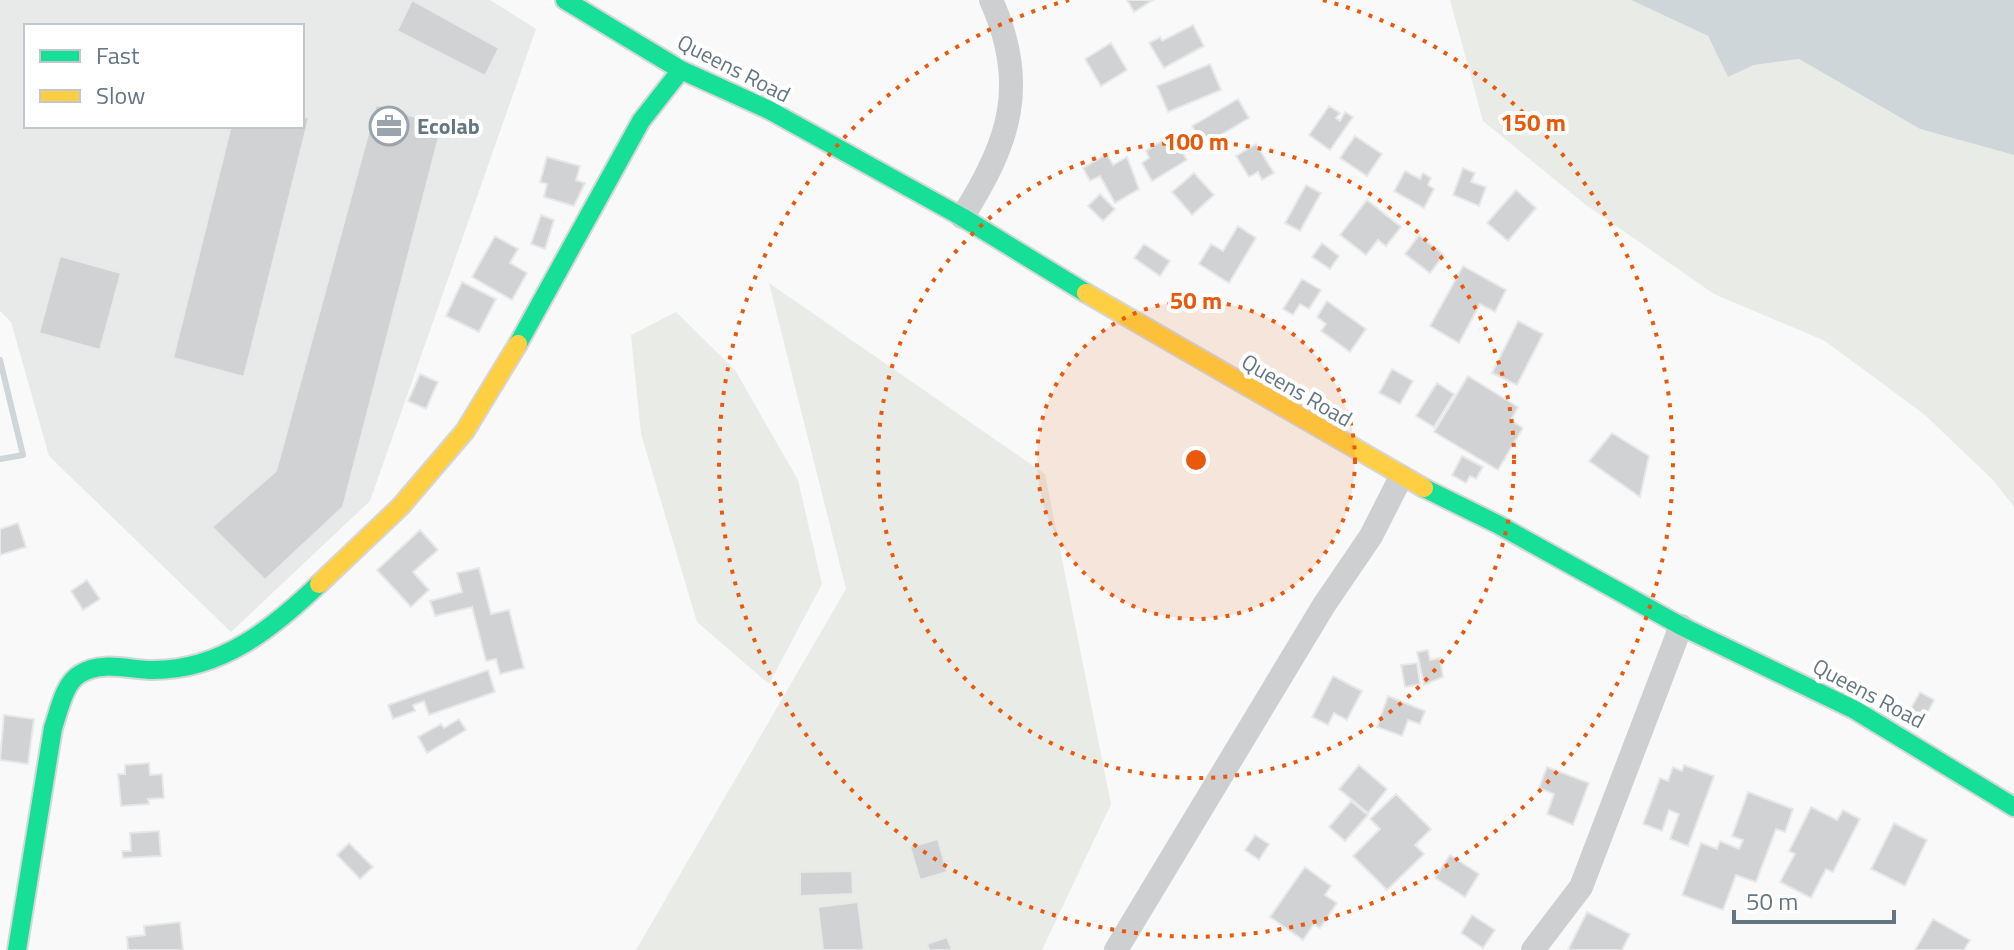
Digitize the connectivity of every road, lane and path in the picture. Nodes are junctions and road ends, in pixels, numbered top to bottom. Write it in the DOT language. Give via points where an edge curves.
graph roads {
  1 [pos="565,0"];
  2 [pos="991,0"];
  3 [pos="681,70"];
  4 [pos="962,217"];
  5 [pos="1401,477"];
  6 [pos="1681,626"];
  7 [pos="2014,807"];
  8 [pos="17,950"];
  9 [pos="1116,950"];
  10 [pos="1533,950"];
  1 -- 3 [label="main road, Queens Road"];
  2 -- 4 [label="street" via="1014,76 1011,106 989,176"];
  3 -- 4 [label="main road, Queens Road" via="769,110"];
  3 -- 8 [label="main road" via="641,121 547,296 465,431 401,506 276,625 238,649 156,670 106,666 79,674 65,693 53,728"];
  4 -- 5 [label="main road, Queens Road"];
  5 -- 6 [label="main road, Queens Road"];
  5 -- 9 [label="street" via="1371,536"];
  6 -- 7 [label="main road, Queens Road" via="1855,710"];
  6 -- 10 [label="street" via="1581,887"];
}
